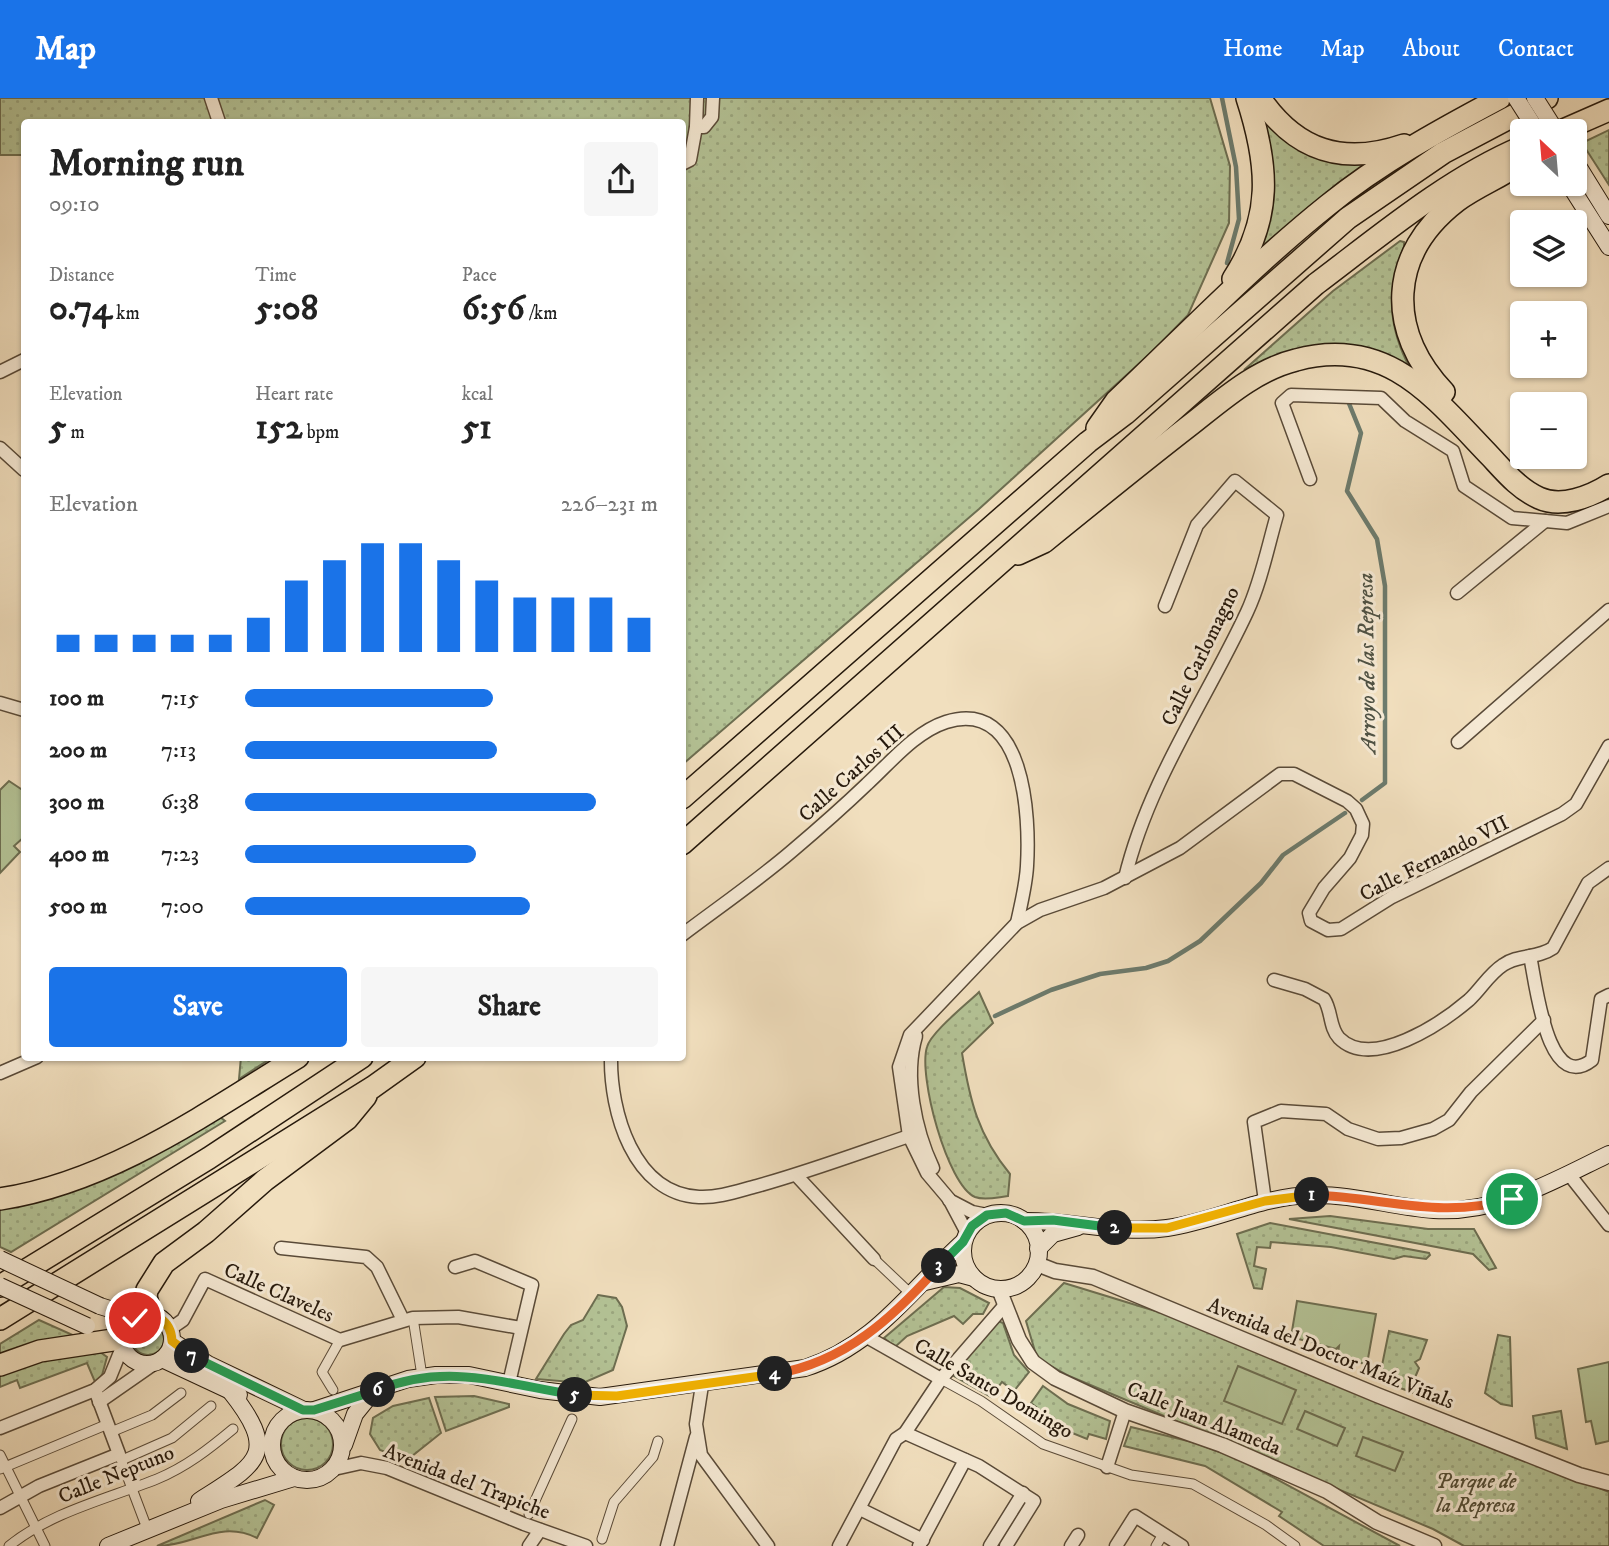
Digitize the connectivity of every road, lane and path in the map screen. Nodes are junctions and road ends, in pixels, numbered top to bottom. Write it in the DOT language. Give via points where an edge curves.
graph roads {
  1 [pos="211,98"];
  2 [pos="697,98"];
  3 [pos="713,98"];
  4 [pos="1247,98"];
  5 [pos="1260,98"];
  6 [pos="1500,98"];
  7 [pos="1516,98"];
  8 [pos="1535,98"];
  9 [pos="1546,98"];
  10 [pos="1609,110"];
  11 [pos="218,119"];
  12 [pos="1529,119"];
  13 [pos="1552,119"];
  14 [pos="1587,120"];
  15 [pos="696,127"];
  16 [pos="1429,136"];
  17 [pos="1510,154"];
  18 [pos="686,162"];
  19 [pos="1510,169"];
  20 [pos="1587,181"];
  21 [pos="1577,196"];
  22 [pos="1609,216"];
  23 [pos="1609,247"];
  24 [pos="1217,305"];
  25 [pos="21,361"];
  26 [pos="1,371"];
  27 [pos="21,372"];
  28 [pos="1088,442"];
  29 [pos="0,448"];
  30 [pos="21,467"];
  31 [pos="1609,470"];
  32 [pos="1310,479"];
  33 [pos="1609,485"];
  34 [pos="1609,506"];
  35 [pos="1545,521"];
  36 [pos="1010,557"];
  37 [pos="1458,593"];
  38 [pos="1165,606"];
  39 [pos="1609,610"];
  40 [pos="0,703"];
  41 [pos="21,709"];
  42 [pos="1458,742"];
  43 [pos="1609,746"];
  44 [pos="686,794"];
  45 [pos="686,840"];
  46 [pos="1609,868"];
  47 [pos="1125,878"];
  48 [pos="1017,923"];
  49 [pos="686,931"];
  50 [pos="1530,956"];
  51 [pos="1273,980"];
  52 [pos="1605,997"];
  53 [pos="1609,1018"];
  54 [pos="1544,1020"];
  55 [pos="28,1061"];
  56 [pos="291,1061"];
  57 [pos="356,1061"];
  58 [pos="409,1061"];
  59 [pos="611,1061"];
  60 [pos="0,1073"];
  61 [pos="905,1077"];
  62 [pos="373,1087"];
  63 [pos="914,1099"];
  64 [pos="909,1136"];
  65 [pos="925,1149"];
  66 [pos="1609,1154"];
  67 [pos="1568,1174"];
  68 [pos="796,1175"];
  69 [pos="938,1184"];
  70 [pos="0,1199"];
  71 [pos="949,1199"];
  72 [pos="1265,1201"];
  73 [pos="987,1215"];
  74 [pos="1024,1221"];
  75 [pos="1609,1225"];
  76 [pos="1080,1226"];
  77 [pos="965,1237"];
  78 [pos="281,1248"];
  79 [pos="1038,1256"];
  80 [pos="0,1259"];
  81 [pos="874,1259"];
  82 [pos="455,1267"];
  83 [pos="974,1278"];
  84 [pos="925,1282"];
  85 [pos="0,1286"];
  86 [pos="999,1289"];
  87 [pos="912,1295"];
  88 [pos="1006,1305"];
  89 [pos="143,1316"];
  90 [pos="0,1319"];
  91 [pos="408,1319"];
  92 [pos="521,1328"];
  93 [pos="171,1335"];
  94 [pos="867,1337"];
  95 [pos="340,1340"];
  96 [pos="118,1343"];
  97 [pos="158,1361"];
  98 [pos="0,1365"];
  99 [pos="422,1376"];
  100 [pos="942,1379"];
  101 [pos="509,1383"];
  102 [pos="702,1385"];
  103 [pos="333,1390"];
  104 [pos="230,1391"];
  105 [pos="372,1392"];
  106 [pos="181,1393"];
  107 [pos="97,1396"];
  108 [pos="211,1406"];
  109 [pos="309,1410"];
  110 [pos="1125,1410"];
  111 [pos="572,1419"];
  112 [pos="0,1428"];
  113 [pos="109,1428"];
  114 [pos="233,1429"];
  115 [pos="905,1433"];
  116 [pos="696,1437"];
  117 [pos="658,1441"];
  118 [pos="271,1443"];
  119 [pos="342,1449"];
  120 [pos="0,1455"];
  121 [pos="120,1457"];
  122 [pos="965,1460"];
  123 [pos="3,1467"];
  124 [pos="1107,1467"];
  125 [pos="334,1469"];
  126 [pos="294,1478"];
  127 [pos="1609,1483"];
  128 [pos="132,1488"];
  129 [pos="20,1495"];
  130 [pos="1028,1497"];
  131 [pos="221,1500"];
  132 [pos="0,1508"];
  133 [pos="860,1509"];
  134 [pos="530,1514"];
  135 [pos="167,1522"];
  136 [pos="36,1528"];
  137 [pos="540,1530"];
  138 [pos="148,1531"];
  139 [pos="1163,1534"];
  140 [pos="602,1539"];
  141 [pos="921,1543"];
  142 [pos="9,1546"];
  143 [pos="45,1546"];
  144 [pos="108,1546"];
  145 [pos="127,1546"];
  146 [pos="529,1546"];
  147 [pos="586,1546"];
  148 [pos="667,1546"];
  149 [pos="768,1546"];
  150 [pos="839,1546"];
  151 [pos="990,1546"];
  152 [pos="1006,1546"];
  153 [pos="1116,1546"];
  154 [pos="1156,1546"];
  155 [pos="1182,1546"];
  156 [pos="1295,1546"];
  157 [pos="1434,1546"];
  1 -- 11 [label="street"];
  2 -- 15 [label="street"];
  3 -- 15 [label="street" via="712,117 704,127"];
  4 -- 24 [label="highway" via="1264,157 1263,204 1249,253"];
  5 -- 16 [label="highway" via="1291,134 1338,155 1367,154"];
  6 -- 16 [label="highway"];
  7 -- 12 [label="main road, bridge"];
  8 -- 13 [label="main road, bridge"];
  9 -- 28 [label="highway" via="1443,153 1348,218"];
  10 -- 14 [label="highway"];
  15 -- 18 [label="street"];
  16 -- 24 [label="highway" via="1329,204"];
  17 -- 36 [label="highway" via="1420,207 1316,284"];
  19 -- 31 [label="highway" via="1458,201 1415,247 1402,293 1405,328 1426,372 1529,479 1553,488 1578,487"];
  20 -- 22 [label="main road"];
  21 -- 23 [label="main road"];
  24 -- 28 [label="highway" via="1116,401"];
  25 -- 26 [label="street"];
  26 -- 27 [label="street"];
  28 -- 44 [label="highway"];
  29 -- 30 [label="street"];
  32 -- 35 [label="street" via="1282,403 1291,395 1381,398 1405,421 1453,451 1464,486 1511,518"];
  33 -- 36 [label="highway" via="1584,498 1541,499 1517,485 1405,374 1361,356 1314,356 1276,367 1236,390 1044,542"];
  34 -- 35 [label="street" via="1567,523"];
  35 -- 37 [label="street"];
  36 -- 45 [label="highway"];
  38 -- 47 [label="street, Calle Carlomagno" via="1197,525 1235,481 1277,515 1249,609 1158,783 1134,841"];
  39 -- 42 [label="street"];
  40 -- 41 [label="street"];
  43 -- 47 [label="street, Calle Fernando VII" via="1576,804 1562,814 1392,897 1341,929 1319,926 1311,921 1310,913 1350,858 1363,824 1347,801 1294,774 1268,780 1180,848"];
  46 -- 50 [label="street" via="1588,883 1553,948"];
  47 -- 48 [label="street, Calle Fernando VII"];
  48 -- 49 [label="street, Calle Carlos III" via="1027,864 1027,816 1020,774 995,729 962,720 946,722 912,743 790,853"];
  48 -- 61 [label="street, Calle Fernando VII" via="910,1035 903,1048"];
  50 -- 51 [label="street" via="1500,966 1469,999 1420,1033 1372,1050 1357,1049 1336,1035 1327,1004 1318,995"];
  50 -- 54 [label="street"];
  52 -- 53 [label="street"];
  52 -- 54 [label="street" via="1592,1060 1584,1067 1569,1068 1561,1062"];
  54 -- 72 [label="street" via="1449,1120 1433,1129 1378,1139 1348,1129 1326,1114 1281,1111 1254,1122"];
  55 -- 60 [label="street"];
  56 -- 70 [label="highway" via="147,1148 61,1184"];
  57 -- 85 [label="highway"];
  58 -- 62 [label="highway"];
  59 -- 68 [label="street" via="612,1087 626,1142 668,1187 696,1197 715,1197"];
  61 -- 63 [label="street, Calle Fernando VII"];
  61 -- 64 [label="street, Calle Fernando VII"];
  62 -- 89 [label="highway" via="348,1119 164,1264 147,1290"];
  62 -- 90 [label="highway"];
  63 -- 64 [label="street, Calle Fernando VII"];
  63 -- 65 [label="street, Calle Fernando VII"];
  64 -- 65 [label="street"];
  64 -- 68 [label="street"];
  64 -- 69 [label="street, Calle Fernando VII" via="927,1173"];
  65 -- 69 [label="street, Calle Fernando VII"];
  66 -- 67 [label="main road"];
  67 -- 72 [label="main road" via="1512,1199 1474,1208 1434,1210 1334,1196"];
  67 -- 75 [label="street"];
  68 -- 81 [label="street"];
  69 -- 71 [label="street, Calle Fernando VII"];
  71 -- 73 [label="street, Calle Fernando VII"];
  71 -- 77 [label="street, Calle Fernando VII"];
  72 -- 76 [label="main road" via="1167,1228"];
  73 -- 74 [label="main road" via="1006,1213"];
  73 -- 77 [label="main road"];
  74 -- 76 [label="main road" via="1053,1220"];
  74 -- 79 [label="main road" via="1035,1235"];
  76 -- 79 [label="main road" via="1053,1234"];
  77 -- 83 [label="main road" via="964,1259"];
  77 -- 84 [label="main road"];
  78 -- 91 [label="street" via="366,1257"];
  79 -- 86 [label="main road" via="1025,1281"];
  79 -- 127 [label="street, Avenida del Doctor Maíz Viñals" via="1055,1271 1093,1277 1389,1400"];
  80 -- 89 [label="main road, bridge" via="100,1306"];
  81 -- 87 [label="street"];
  82 -- 92 [label="street" via="475,1261 532,1286"];
  83 -- 84 [label="main road" via="958,1274"];
  83 -- 86 [label="main road"];
  84 -- 87 [label="main road"];
  85 -- 96 [label="main road, bridge"];
  86 -- 88 [label="street, Calle Juan Alameda"];
  87 -- 94 [label="main road"];
  88 -- 100 [label="street"];
  88 -- 110 [label="street, Calle Juan Alameda" via="1033,1362 1055,1378"];
  89 -- 93 [label="main road" via="165,1322"];
  89 -- 96 [label="main road" via="124,1329"];
  91 -- 92 [label="street, Calle Claveles" via="458,1317"];
  91 -- 95 [label="street, Calle Claveles"];
  91 -- 99 [label="street"];
  92 -- 101 [label="street"];
  93 -- 95 [label="street, Calle Claveles" via="205,1279"];
  93 -- 97 [label="main road"];
  93 -- 109 [label="main road" via="208,1364"];
  94 -- 100 [label="street, Calle Santo Domingo"];
  94 -- 102 [label="main road" via="806,1368"];
  95 -- 103 [label="street" via="322,1372"];
  96 -- 97 [label="main road" via="139,1363"];
  96 -- 98 [label="highway" via="40,1351"];
  96 -- 107 [label="street" via="110,1377"];
  97 -- 104 [label="main road"];
  97 -- 107 [label="street"];
  99 -- 101 [label="main road" via="469,1376"];
  99 -- 105 [label="main road"];
  100 -- 115 [label="street"];
  100 -- 124 [label="street, Calle Santo Domingo" via="1043,1444"];
  101 -- 102 [label="main road" via="600,1397"];
  102 -- 116 [label="street"];
  104 -- 118 [label="main road" via="252,1403"];
  104 -- 135 [label="main road" via="253,1423 258,1443 255,1460"];
  105 -- 109 [label="main road"];
  105 -- 119 [label="main road" via="355,1414"];
  106 -- 113 [label="street" via="152,1415"];
  107 -- 112 [label="street"];
  107 -- 113 [label="street"];
  108 -- 121 [label="street" via="172,1438"];
  109 -- 118 [label="main road" via="284,1418"];
  109 -- 119 [label="main road" via="332,1419"];
  110 -- 124 [label="street"];
  110 -- 157 [label="street, Calle Juan Alameda" via="1327,1490 1377,1522"];
  111 -- 134 [label="street"];
  113 -- 121 [label="street"];
  113 -- 123 [label="street"];
  114 -- 128 [label="street, Calle Neptuno" via="191,1461"];
  115 -- 122 [label="street"];
  115 -- 133 [label="street" via="896,1438"];
  116 -- 148 [label="street"];
  116 -- 149 [label="street" via="705,1462"];
  117 -- 140 [label="street" via="653,1457 614,1502"];
  118 -- 126 [label="main road" via="278,1466"];
  118 -- 131 [label="main road" via="256,1473"];
  119 -- 125 [label="main road"];
  120 -- 123 [label="street"];
  121 -- 128 [label="street"];
  121 -- 129 [label="street"];
  122 -- 130 [label="street"];
  122 -- 141 [label="street"];
  123 -- 129 [label="street"];
  124 -- 156 [label="street, Calle Santo Domingo" via="1193,1485"];
  125 -- 126 [label="main road" via="315,1480"];
  125 -- 137 [label="street, Avenida del Trapiche" via="348,1463 387,1468"];
  126 -- 131 [label="main road"];
  128 -- 136 [label="street, Calle Neptuno"];
  128 -- 138 [label="street"];
  129 -- 132 [label="street"];
  129 -- 136 [label="street"];
  130 -- 151 [label="street"];
  130 -- 152 [label="street"];
  131 -- 135 [label="main road"];
  133 -- 141 [label="street"];
  133 -- 150 [label="street"];
  135 -- 138 [label="main road"];
  136 -- 142 [label="street, Calle Neptuno"];
  136 -- 143 [label="street"];
  137 -- 146 [label="street"];
  137 -- 147 [label="street, Avenida del Trapiche"];
  138 -- 144 [label="main road"];
  138 -- 145 [label="street"];
  139 -- 153 [label="street" via="1135,1516"];
  139 -- 154 [label="street"];
  139 -- 155 [label="street"];
}
